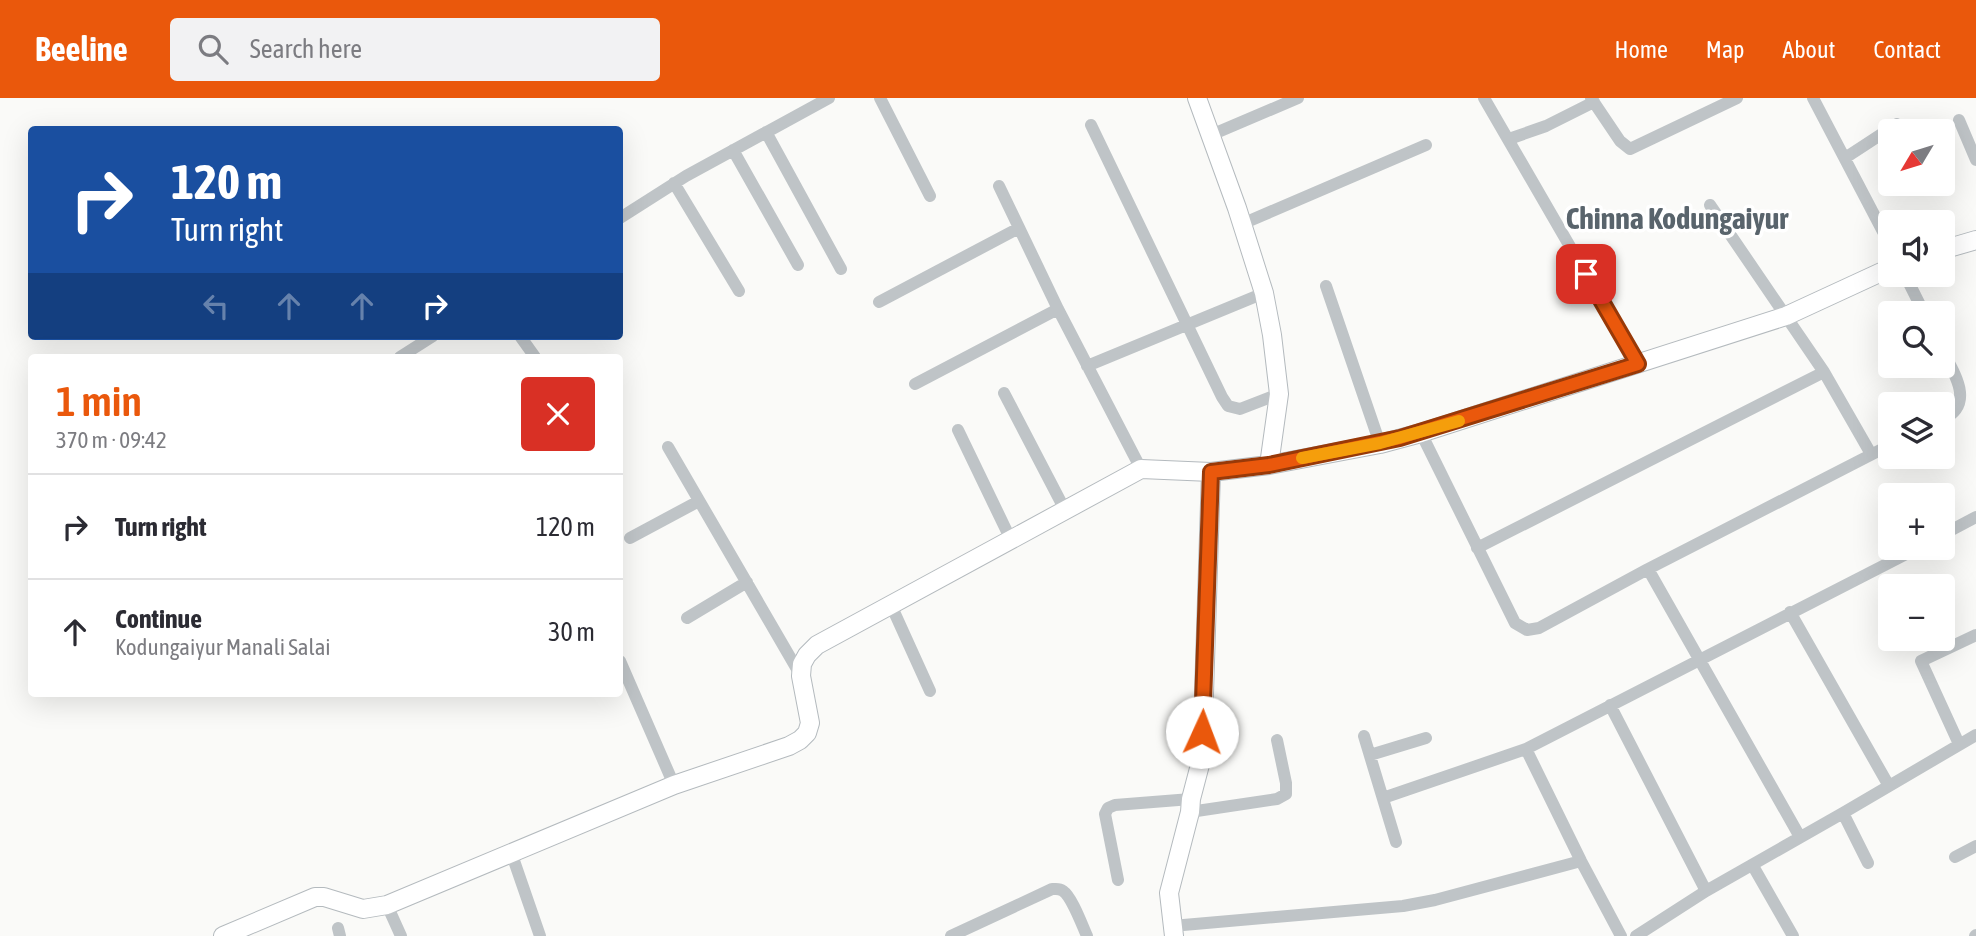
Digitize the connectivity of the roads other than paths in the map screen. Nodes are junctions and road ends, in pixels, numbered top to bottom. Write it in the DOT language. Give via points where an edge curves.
graph roads {
  1 [pos="829,98"];
  2 [pos="880,98"];
  3 [pos="1198,98"];
  4 [pos="1298,98"];
  5 [pos="1484,98"];
  6 [pos="1737,98"];
  7 [pos="1813,98"];
  8 [pos="1593,100"];
  9 [pos="1959,120"];
  10 [pos="1091,125"];
  11 [pos="766,132"];
  12 [pos="1211,135"];
  13 [pos="1878,136"];
  14 [pos="1509,139"];
  15 [pos="1426,145"];
  16 [pos="733,150"];
  17 [pos="1845,158"];
  18 [pos="1976,160"];
  19 [pos="674,183"];
  20 [pos="999,186"];
  21 [pos="930,196"];
  22 [pos="1710,205"];
  23 [pos="623,216"];
  24 [pos="1878,222"];
  25 [pos="1242,224"];
  26 [pos="1019,228"];
  27 [pos="1976,240"];
  28 [pos="1955,246"];
  29 [pos="798,265"];
  30 [pos="841,270"];
  31 [pos="1878,274"];
  32 [pos="1326,286"];
  33 [pos="739,291"];
  34 [pos="1264,293"];
  35 [pos="879,302"];
  36 [pos="1058,309"];
  37 [pos="1786,316"];
  38 [pos="1187,325"];
  39 [pos="429,340"];
  40 [pos="416,353"];
  41 [pos="1638,364"];
  42 [pos="1087,366"];
  43 [pos="1824,372"];
  44 [pos="1955,375"];
  45 [pos="915,384"];
  46 [pos="1004,393"];
  47 [pos="1279,394"];
  48 [pos="1955,411"];
  49 [pos="958,430"];
  50 [pos="1421,433"];
  51 [pos="1380,443"];
  52 [pos="668,447"];
  53 [pos="1878,451"];
  54 [pos="1871,454"];
  55 [pos="1269,465"];
  56 [pos="1141,469"];
  57 [pos="1211,472"];
  58 [pos="699,501"];
  59 [pos="1065,510"];
  60 [pos="1976,517"];
  61 [pos="1955,528"];
  62 [pos="630,538"];
  63 [pos="1011,540"];
  64 [pos="1478,548"];
  65 [pos="1894,560"];
  66 [pos="1648,569"];
  67 [pos="747,583"];
  68 [pos="891,605"];
  69 [pos="1790,612"];
  70 [pos="687,618"];
  71 [pos="1976,635"];
  72 [pos="1700,660"];
  73 [pos="623,668"];
  74 [pos="802,676"];
  75 [pos="930,691"];
  76 [pos="1610,705"];
  77 [pos="1976,735"];
  78 [pos="1364,736"];
  79 [pos="1426,738"];
  80 [pos="1277,740"];
  81 [pos="1959,744"];
  82 [pos="1526,749"];
  83 [pos="1370,755"];
  84 [pos="674,785"];
  85 [pos="1889,786"];
  86 [pos="1383,798"];
  87 [pos="1191,805"];
  88 [pos="1843,813"];
  89 [pos="1800,837"];
  90 [pos="1396,842"];
  91 [pos="1976,846"];
  92 [pos="511,852"];
  93 [pos="1955,858"];
  94 [pos="1581,861"];
  95 [pos="1868,863"];
  96 [pos="1752,866"];
  97 [pos="1118,880"];
  98 [pos="1706,891"];
  99 [pos="387,905"];
  100 [pos="1173,931"];
  101 [pos="223,936"];
  102 [pos="401,936"];
  103 [pos="540,936"];
  104 [pos="951,936"];
  105 [pos="1087,936"];
  106 [pos="1621,936"];
  107 [pos="1636,936"];
  108 [pos="1793,936"];
  1 -- 11 [label="street"];
  2 -- 21 [label="street"];
  3 -- 12 [label="street"];
  4 -- 12 [label="street"];
  5 -- 14 [label="street"];
  6 -- 8 [label="street" via="1630,149"];
  7 -- 17 [label="street"];
  8 -- 14 [label="street" via="1546,126"];
  9 -- 18 [label="street"];
  10 -- 38 [label="street"];
  11 -- 16 [label="street"];
  11 -- 30 [label="street"];
  12 -- 25 [label="street"];
  13 -- 17 [label="street"];
  14 -- 41 [label="street"];
  15 -- 25 [label="street"];
  16 -- 19 [label="street"];
  16 -- 29 [label="street"];
  17 -- 24 [label="street"];
  19 -- 23 [label="street"];
  19 -- 33 [label="street"];
  20 -- 26 [label="street"];
  22 -- 37 [label="street"];
  25 -- 34 [label="street"];
  26 -- 35 [label="street"];
  26 -- 36 [label="street"];
  27 -- 28 [label="street"];
  31 -- 37 [label="street"];
  32 -- 51 [label="street"];
  34 -- 38 [label="street"];
  34 -- 47 [label="street"];
  36 -- 42 [label="street"];
  36 -- 45 [label="street"];
  37 -- 41 [label="street"];
  37 -- 43 [label="street"];
  38 -- 42 [label="street"];
  38 -- 47 [label="street" via="1228,405 1240,409"];
  39 -- 40 [label="street"];
  41 -- 50 [label="street"];
  42 -- 56 [label="street"];
  43 -- 54 [label="street"];
  43 -- 64 [label="street"];
  44 -- 48 [label="street" via="1961,402"];
  46 -- 59 [label="street"];
  47 -- 55 [label="street"];
  49 -- 63 [label="street"];
  50 -- 51 [label="street"];
  50 -- 64 [label="street"];
  51 -- 55 [label="street"];
  52 -- 58 [label="street"];
  53 -- 54 [label="street"];
  54 -- 66 [label="street"];
  55 -- 57 [label="street"];
  56 -- 57 [label="street"];
  56 -- 59 [label="street"];
  57 -- 87 [label="street" via="1202,757"];
  58 -- 62 [label="street"];
  58 -- 67 [label="street"];
  59 -- 63 [label="street"];
  60 -- 61 [label="street"];
  63 -- 68 [label="street"];
  64 -- 66 [label="street" via="1515,622 1527,630 1539,628"];
  65 -- 69 [label="street"];
  66 -- 72 [label="street"];
  67 -- 70 [label="street"];
  67 -- 74 [label="street"];
  68 -- 74 [label="street" via="817,645 802,664"];
  68 -- 75 [label="street"];
  69 -- 72 [label="street"];
  69 -- 85 [label="street"];
  71 -- 81 [label="street" via="1921,662"];
  72 -- 76 [label="street"];
  72 -- 89 [label="street"];
  73 -- 84 [label="street"];
  74 -- 84 [label="street" via="810,723 800,740"];
  76 -- 82 [label="street"];
  76 -- 98 [label="street"];
  77 -- 81 [label="street"];
  78 -- 83 [label="street"];
  79 -- 83 [label="street"];
  80 -- 87 [label="street" via="1286,794 1277,799"];
  81 -- 85 [label="street"];
  82 -- 86 [label="street"];
  82 -- 94 [label="street"];
  83 -- 86 [label="street"];
  84 -- 92 [label="street"];
  85 -- 88 [label="street"];
  86 -- 90 [label="street"];
  87 -- 97 [label="street" via="1115,804 1108,808 1104,814"];
  87 -- 100 [label="street" via="1169,893"];
  88 -- 89 [label="street"];
  88 -- 95 [label="street"];
  89 -- 96 [label="street"];
  91 -- 93 [label="street"];
  92 -- 99 [label="street"];
  92 -- 103 [label="street"];
  94 -- 100 [label="street" via="1402,906"];
  94 -- 106 [label="street"];
  96 -- 98 [label="street"];
  96 -- 108 [label="street"];
  98 -- 107 [label="street"];
  99 -- 101 [label="street" via="363,909 315,897"];
  99 -- 102 [label="street"];
  104 -- 105 [label="street" via="1058,889 1069,898"];
}
